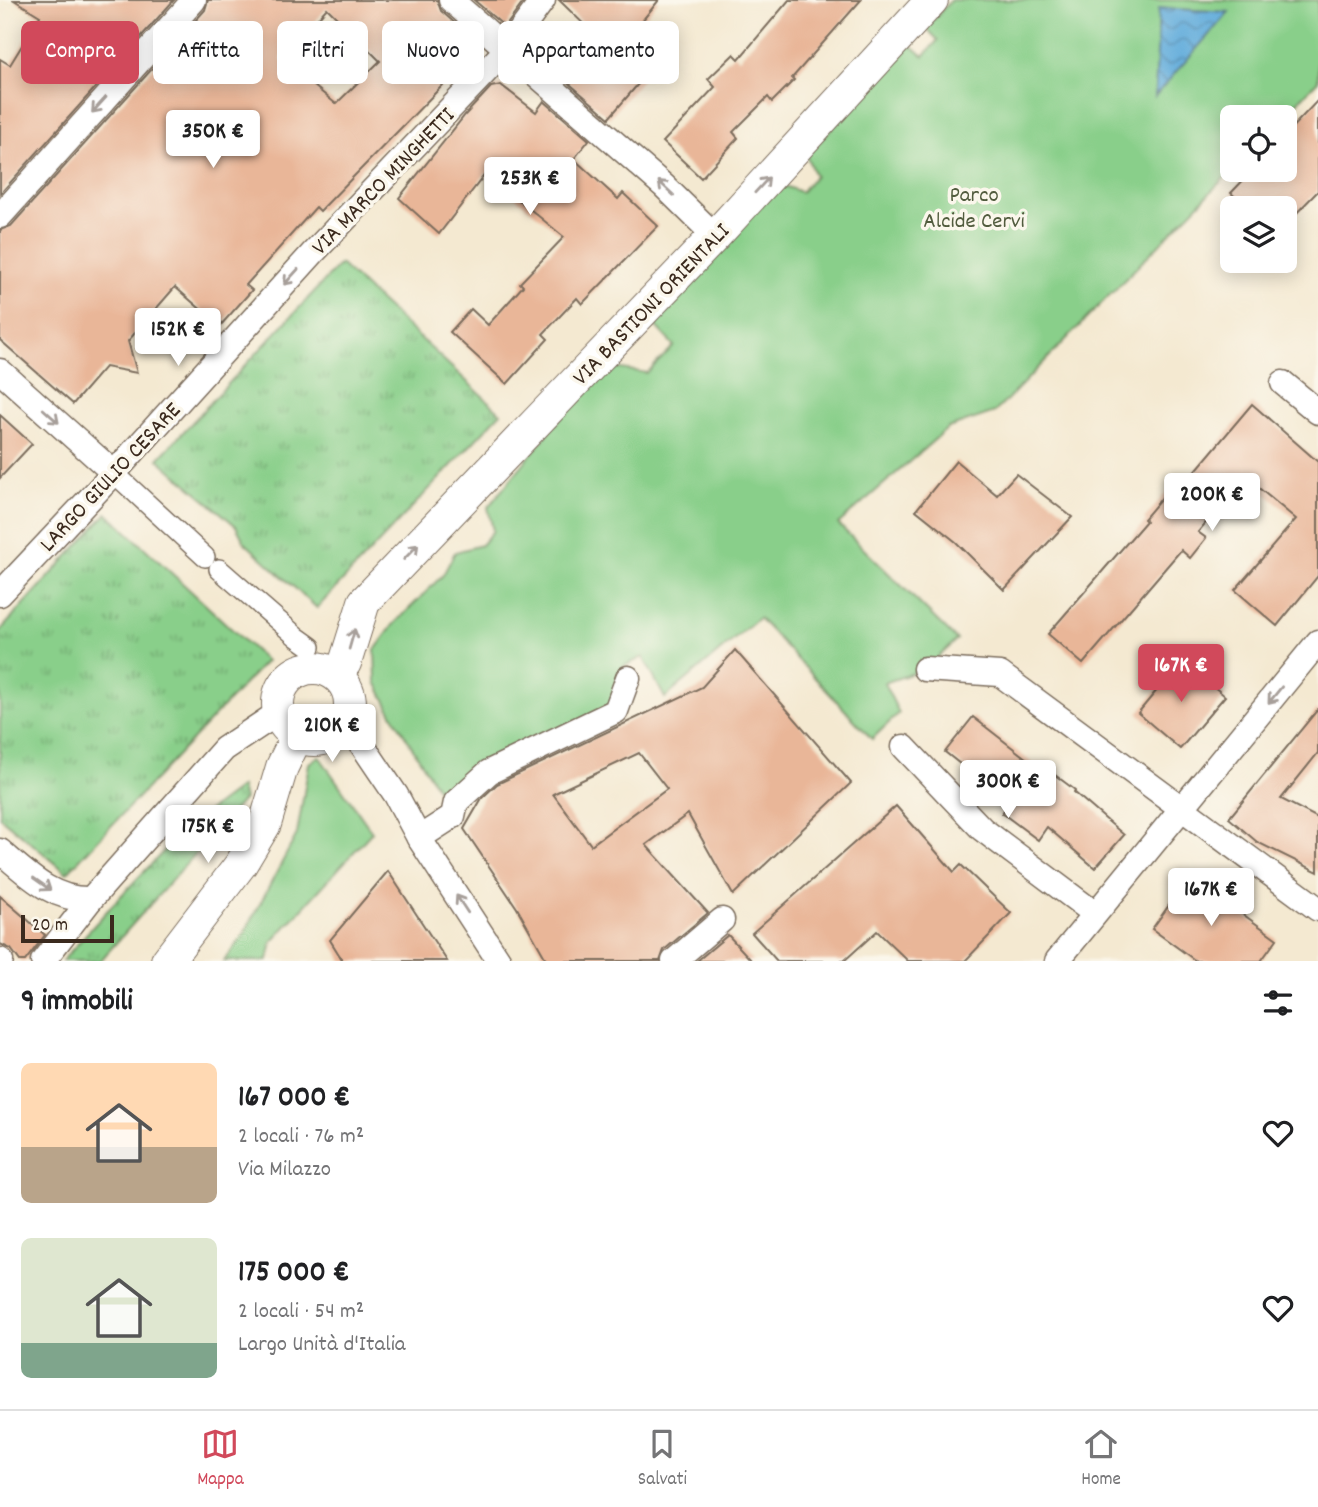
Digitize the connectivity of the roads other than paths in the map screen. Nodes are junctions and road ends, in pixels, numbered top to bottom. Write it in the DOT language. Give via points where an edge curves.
graph roads {
  1 [pos="194,0"];
  2 [pos="451,0"];
  3 [pos="543,0"];
  4 [pos="932,0"];
  5 [pos="528,21"];
  6 [pos="498,41"];
  7 [pos="498,58"];
  8 [pos="547,84"];
  9 [pos="0,216"];
  10 [pos="715,236"];
  11 [pos="246,326"];
  12 [pos="0,371"];
  13 [pos="1283,383"];
  14 [pos="1318,412"];
  15 [pos="114,473"];
  16 [pos="0,594"];
  17 [pos="1318,642"];
  18 [pos="311,647"];
  19 [pos="925,669"];
  20 [pos="335,674"];
  21 [pos="628,678"];
  22 [pos="346,721"];
  23 [pos="287,724"];
  24 [pos="904,747"];
  25 [pos="1182,809"];
  26 [pos="419,838"];
  27 [pos="0,851"];
  28 [pos="91,899"];
  29 [pos="1318,909"];
  30 [pos="1094,913"];
  31 [pos="722,920"];
  32 [pos="43,961"];
  33 [pos="167,961"];
  34 [pos="499,961"];
  35 [pos="674,961"];
  36 [pos="1057,961"];
  1 -- 9 [label="street, one-way"];
  2 -- 6 [label="street"];
  3 -- 5 [label="street, VIA MARCO MINGHETTI"];
  10 -- 4 [label="street, VIA BASTIONI ORIENTALI, one-way"];
  7 -- 11 [label="street, VIA MARCO MINGHETTI, one-way"];
  10 -- 8 [label="street, one-way"];
  20 -- 10 [label="street, VIA BASTIONI ORIENTALI, one-way" via="345,663 364,602"];
  11 -- 15 [label="street, LARGO GIULIO CESARE"];
  12 -- 15 [label="street, one-way"];
  13 -- 14 [label="street"];
  15 -- 16 [label="street, LARGO GIULIO CESARE"];
  15 -- 18 [label="street"];
  17 -- 25 [label="street, one-way"];
  19 -- 25 [label="street" via="1000,674"];
  20 -- 22 [label="street" via="349,695"];
  20 -- 23 [label="street" via="316,667 289,677 278,693"];
  21 -- 26 [label="street" via="616,711 489,772 456,802 453,816"];
  22 -- 23 [label="street" via="333,735 315,740"];
  22 -- 26 [label="street"];
  23 -- 28 [label="street" via="224,749"];
  23 -- 33 [label="street" via="282,767 265,824 241,864"];
  24 -- 30 [label="street" via="982,829"];
  25 -- 29 [label="street"];
  25 -- 30 [label="street"];
  34 -- 26 [label="street, one-way"];
  27 -- 28 [label="street, one-way" via="63,897"];
  28 -- 32 [label="street"];
  30 -- 36 [label="street"];
  31 -- 35 [label="street"];
}
